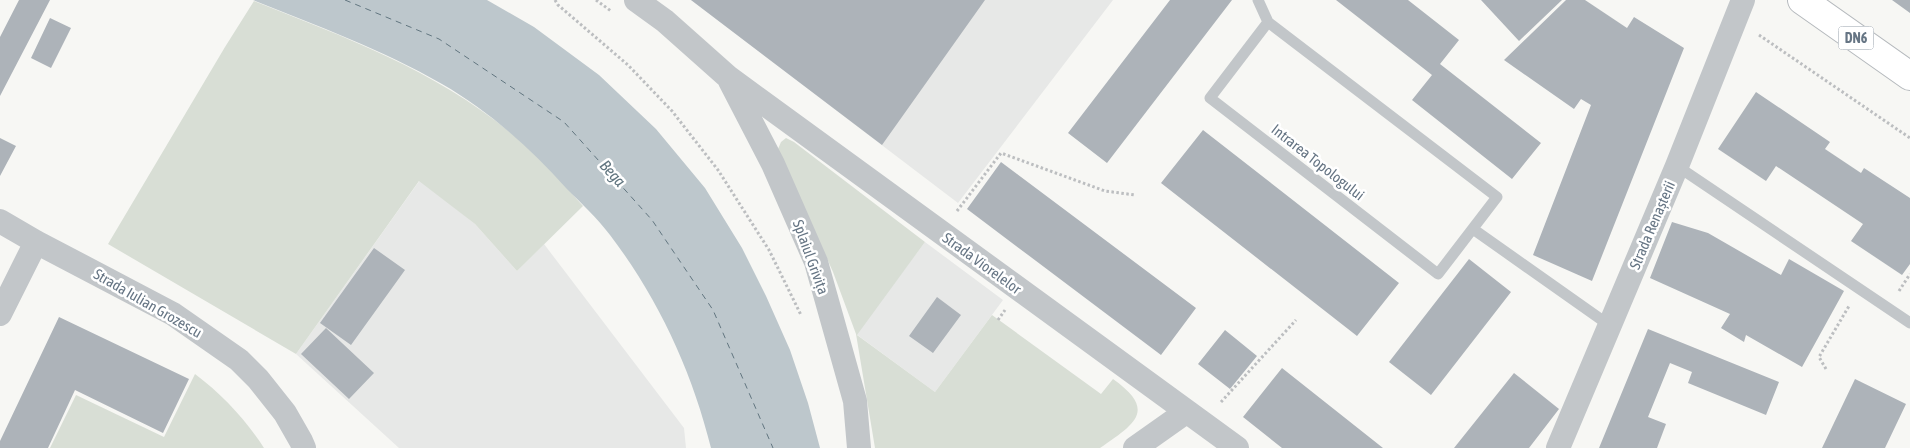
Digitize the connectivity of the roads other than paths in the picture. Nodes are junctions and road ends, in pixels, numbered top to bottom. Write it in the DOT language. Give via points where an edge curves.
graph roads {
  1 [pos="636,0"];
  2 [pos="1258,0"];
  3 [pos="1743,0"];
  4 [pos="1802,0"];
  5 [pos="1268,22"];
  6 [pos="1910,76"];
  7 [pos="728,77"];
  8 [pos="1677,166"];
  9 [pos="0,221"];
  10 [pos="1473,228"];
  11 [pos="36,242"];
  12 [pos="0,314"];
  13 [pos="1910,323"];
  14 [pos="1609,325"];
  15 [pos="1194,418"];
  16 [pos="304,448"];
  17 [pos="860,448"];
  18 [pos="1135,448"];
  19 [pos="1237,448"];
  20 [pos="1558,448"];
  1 -- 7 [label="street, Strada Viorelelor"];
  2 -- 5 [label="lane, Intrarea Topologului"];
  3 -- 8 [label="street, Strada Renașterii"];
  4 -- 6 [label="main road, DN6"];
  5 -- 10 [label="lane, Intrarea Topologului" via="1497,198"];
  5 -- 10 [label="lane, Intrarea Topologului" via="1210,98 1438,274"];
  7 -- 15 [label="street, Strada Viorelelor"];
  7 -- 17 [label="street, Splaiul Grivița" via="773,164 816,262 855,401"];
  8 -- 13 [label="lane"];
  8 -- 14 [label="street, Strada Renașterii"];
  9 -- 11 [label="street, Strada Iulian Grozescu"];
  10 -- 14 [label="lane"];
  11 -- 12 [label="street"];
  11 -- 16 [label="street, Strada Iulian Grozescu" via="173,314 239,360 258,378 285,414"];
  14 -- 20 [label="street, Strada Renașterii"];
  15 -- 18 [label="street"];
  15 -- 19 [label="street, Strada Viorelelor"];
}
